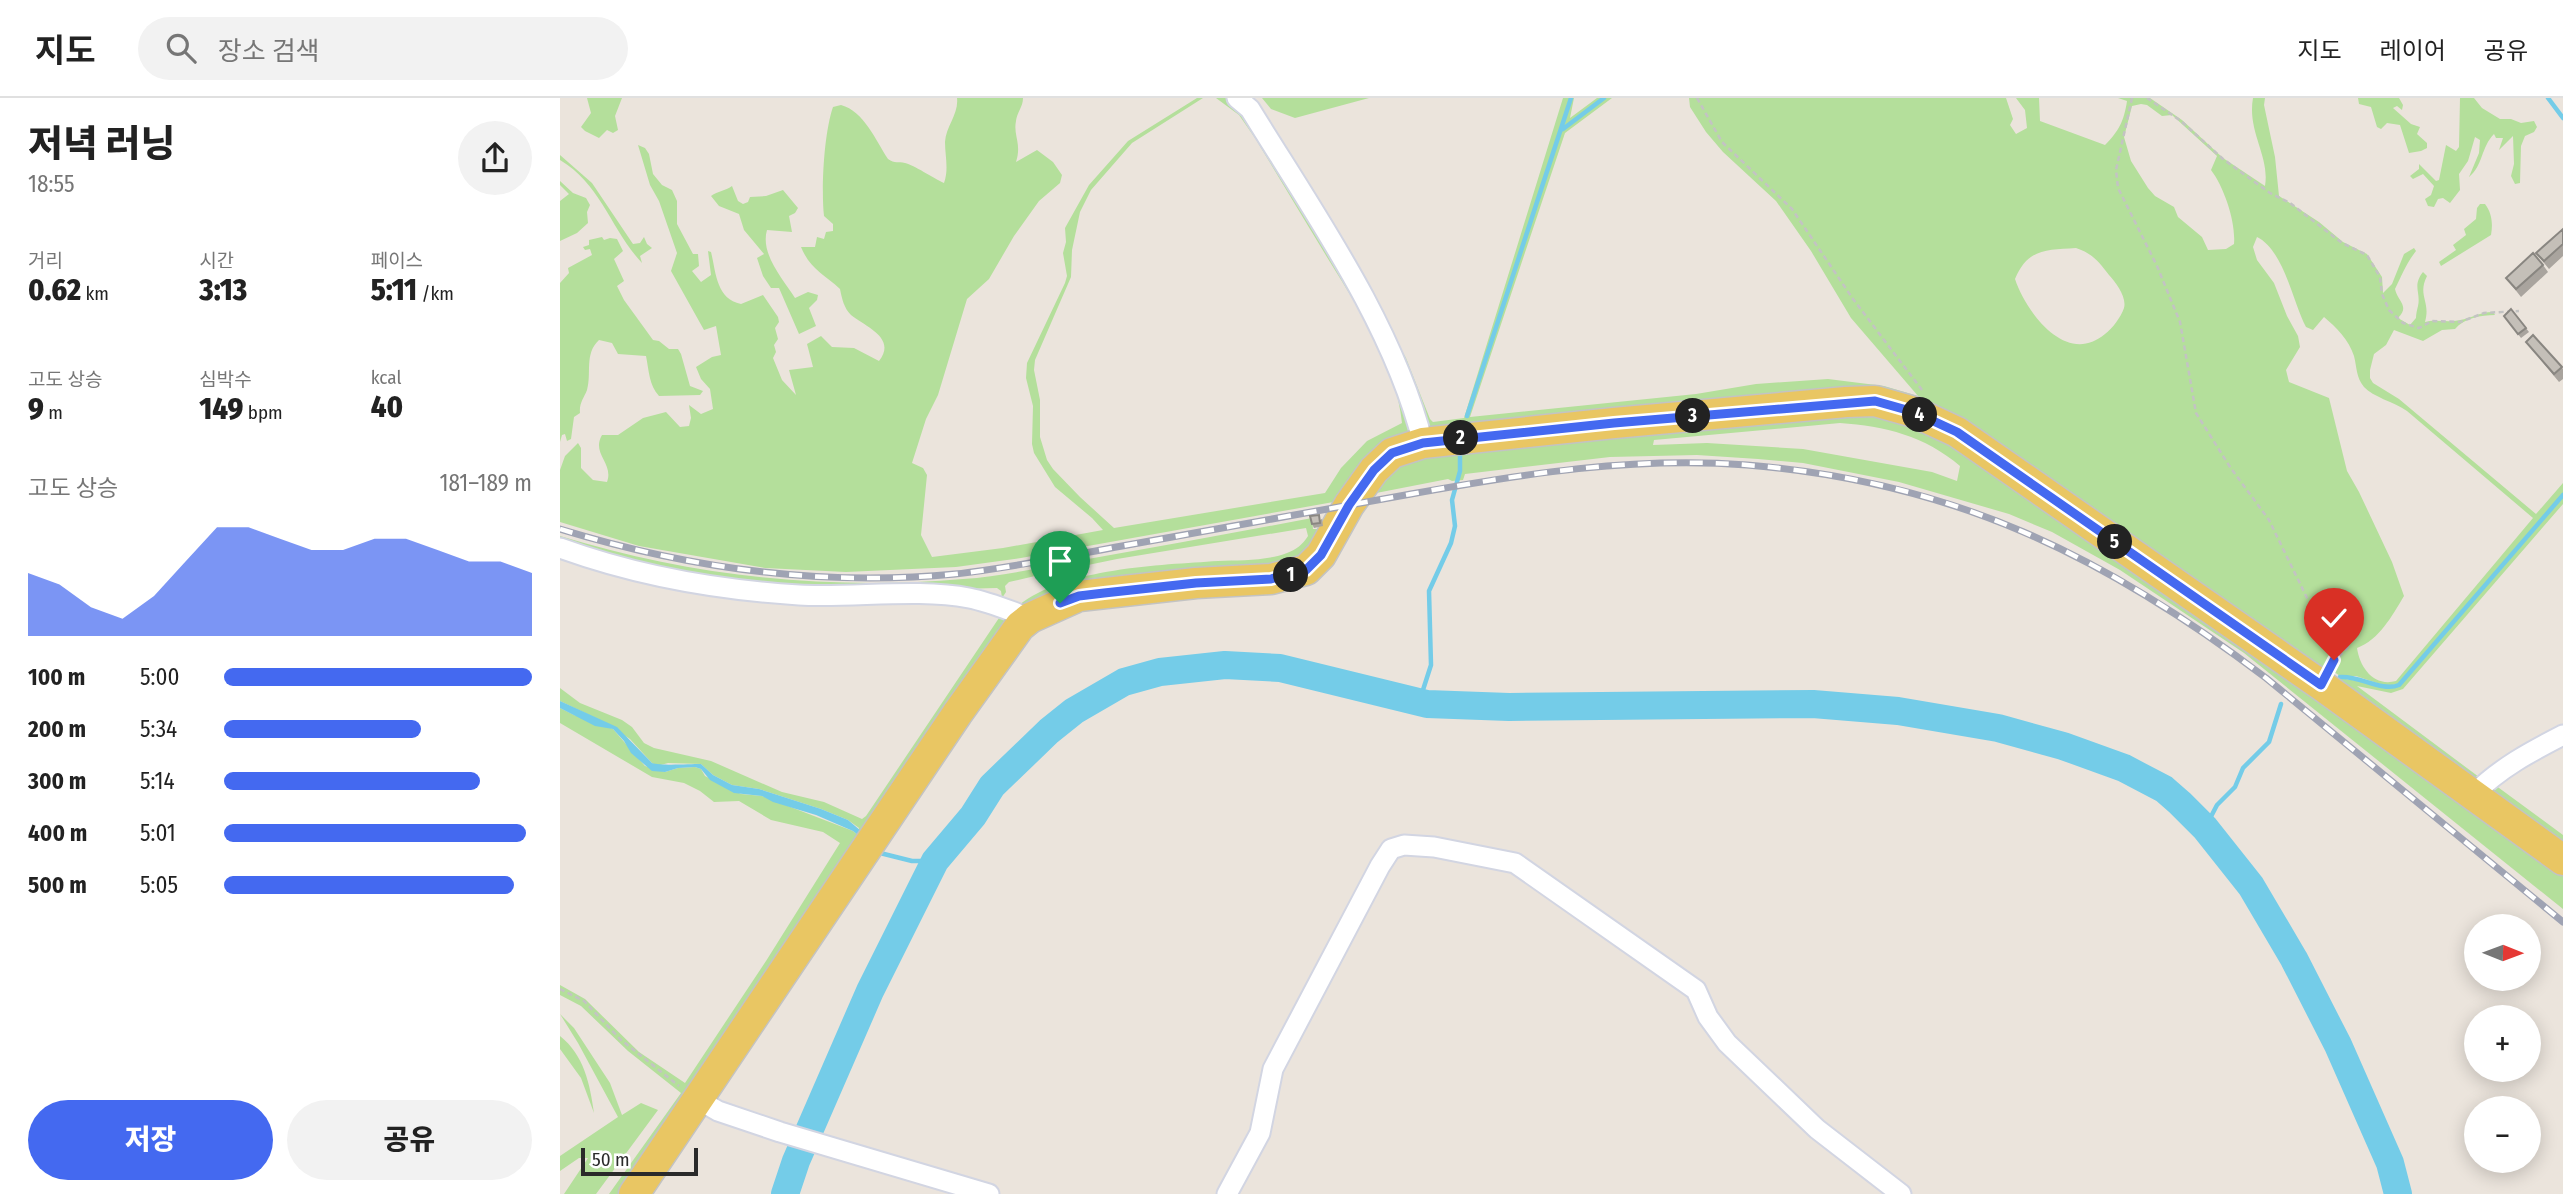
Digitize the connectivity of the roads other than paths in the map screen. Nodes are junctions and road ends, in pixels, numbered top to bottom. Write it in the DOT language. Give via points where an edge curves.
graph roads {
  1 [pos="1237,98"];
  2 [pos="1423,443"];
  3 [pos="560,548"];
  4 [pos="1030,618"];
  5 [pos="2563,735"];
  6 [pos="2474,794"];
  7 [pos="2563,860"];
  8 [pos="699,1100"];
  9 [pos="634,1194"];
  10 [pos="989,1194"];
  11 [pos="1227,1194"];
  12 [pos="1900,1194"];
  1 -- 2 [label="street" via="1250,109 1362,295 1395,357"];
  2 -- 4 [label="main road" via="1392,453 1374,470 1321,555 1306,570 1271,579 1079,596"];
  2 -- 6 [label="main road" via="1846,402 1875,401 1914,412 1957,432"];
  3 -- 4 [label="street" via="634,571 710,587 800,595 948,596 986,602"];
  4 -- 8 [label="main road" via="957,714"];
  5 -- 6 [label="street" via="2509,764"];
  6 -- 7 [label="main road"];
  8 -- 9 [label="main road"];
  8 -- 10 [label="street" via="780,1132"];
  11 -- 12 [label="street" via="1260,1133 1273,1069 1288,1037 1380,866 1391,849 1404,845 1515,863 1597,919 1696,990 1727,1043 1817,1129"];
}
